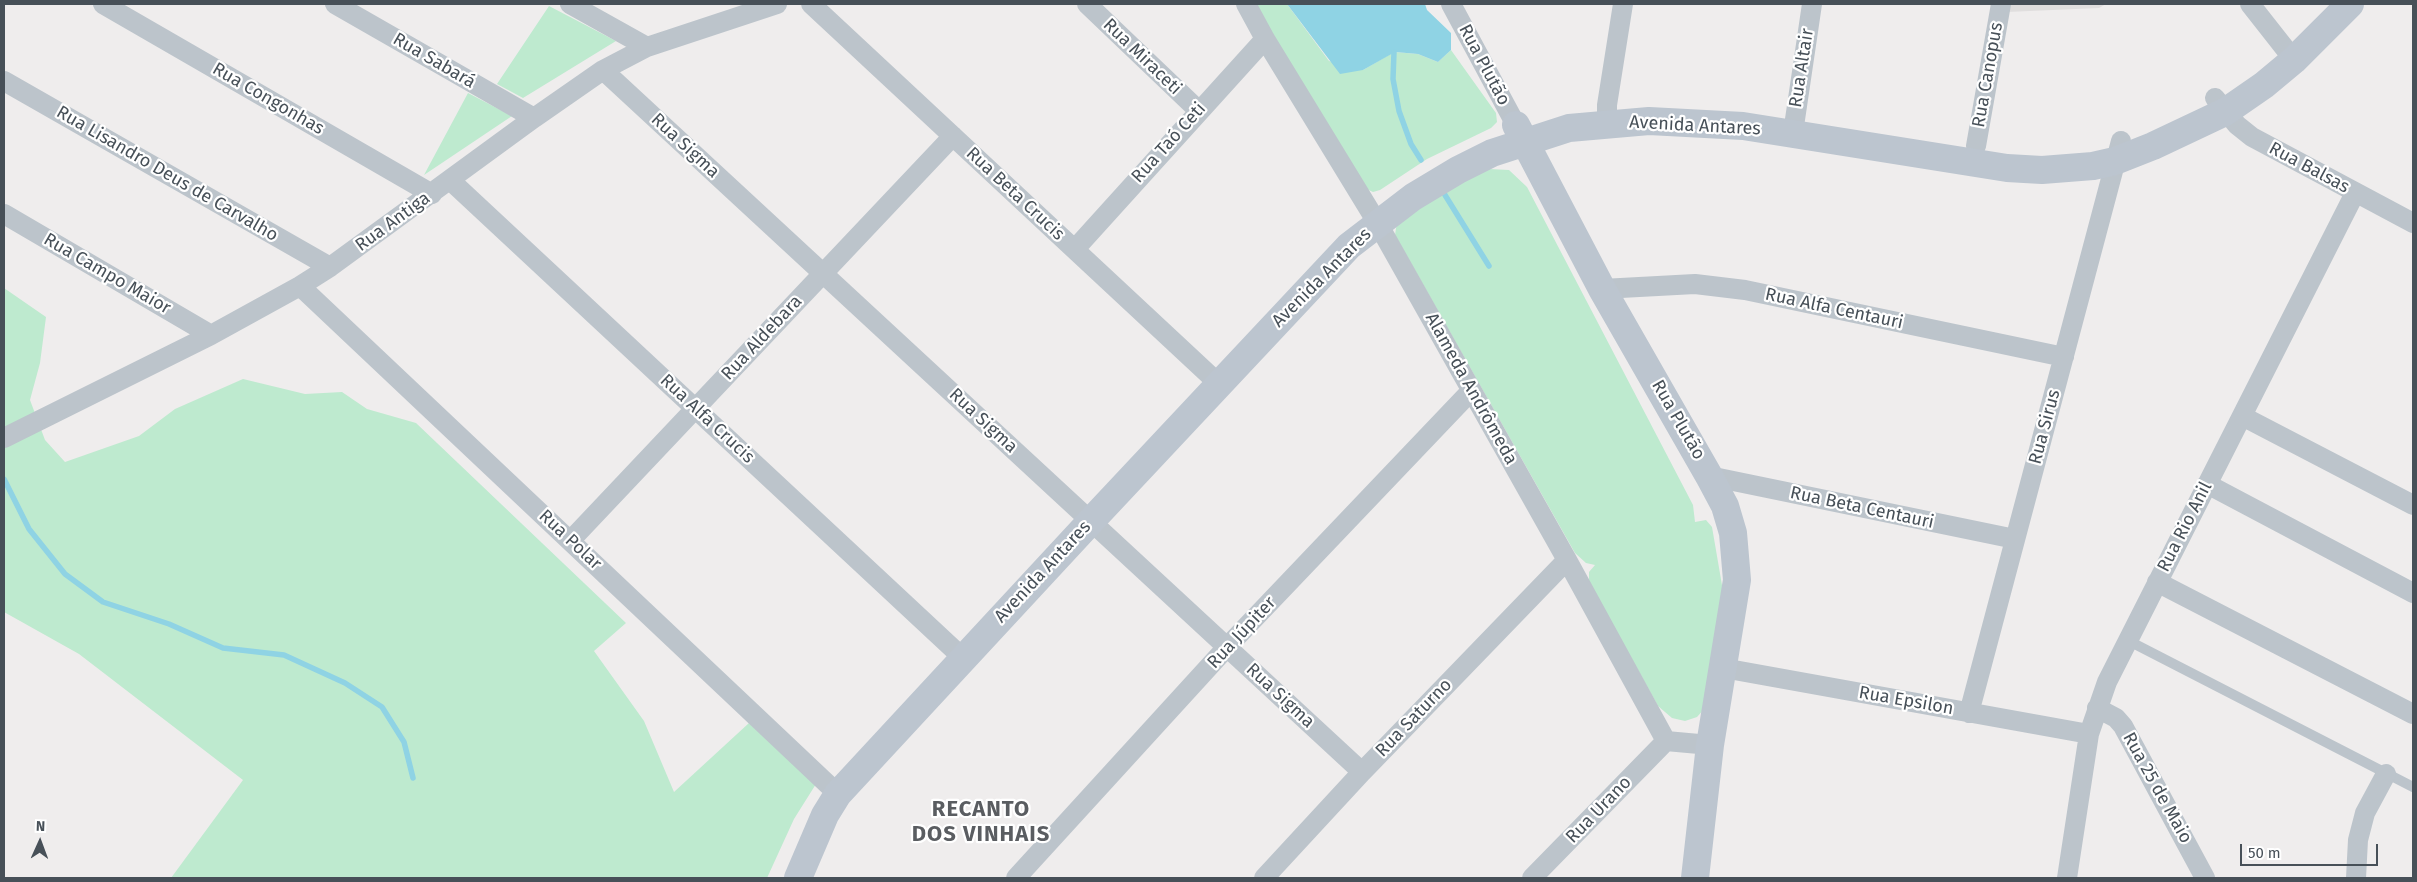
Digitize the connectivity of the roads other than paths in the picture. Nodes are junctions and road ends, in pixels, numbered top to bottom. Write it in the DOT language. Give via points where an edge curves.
graph roads {
  1 [pos="104,4"];
  2 [pos="335,4"];
  3 [pos="570,4"];
  4 [pos="777,4"];
  5 [pos="811,4"];
  6 [pos="1086,4"];
  7 [pos="1246,4"];
  8 [pos="1451,4"];
  9 [pos="1622,4"];
  10 [pos="1812,4"];
  11 [pos="2001,4"];
  12 [pos="2250,4"];
  13 [pos="2328,4"];
  14 [pos="2350,4"];
  15 [pos="1265,39"];
  16 [pos="647,47"];
  17 [pos="2290,54"];
  18 [pos="603,70"];
  19 [pos="4,81"];
  20 [pos="2220,105"];
  21 [pos="1198,110"];
  22 [pos="1607,114"];
  23 [pos="534,118"];
  24 [pos="1794,124"];
  25 [pos="1520,133"];
  26 [pos="953,136"];
  27 [pos="1976,146"];
  28 [pos="2118,151"];
  29 [pos="2041,162"];
  30 [pos="451,181"];
  31 [pos="2355,193"];
  32 [pos="432,194"];
  33 [pos="4,214"];
  34 [pos="1374,216"];
  35 [pos="2413,223"];
  36 [pos="1075,249"];
  37 [pos="330,268"];
  38 [pos="823,273"];
  39 [pos="300,286"];
  40 [pos="1602,288"];
  41 [pos="211,335"];
  42 [pos="2064,357"];
  43 [pos="1213,378"];
  44 [pos="1471,391"];
  45 [pos="695,408"];
  46 [pos="2242,416"];
  47 [pos="4,438"];
  48 [pos="1709,476"];
  49 [pos="2207,484"];
  50 [pos="2413,505"];
  51 [pos="1085,515"];
  52 [pos="2015,539"];
  53 [pos="570,541"];
  54 [pos="1567,560"];
  55 [pos="2157,582"];
  56 [pos="2413,593"];
  57 [pos="2127,640"];
  58 [pos="1227,647"];
  59 [pos="956,652"];
  60 [pos="1723,668"];
  61 [pos="2097,708"];
  62 [pos="1970,713"];
  63 [pos="2413,714"];
  64 [pos="2088,734"];
  65 [pos="1666,741"];
  66 [pos="1710,745"];
  67 [pos="1362,772"];
  68 [pos="2386,774"];
  69 [pos="2413,787"];
  70 [pos="832,789"];
  71 [pos="779,878"];
  72 [pos="798,878"];
  73 [pos="1016,878"];
  74 [pos="1264,878"];
  75 [pos="1532,878"];
  76 [pos="1695,878"];
  77 [pos="2067,878"];
  78 [pos="2205,878"];
  79 [pos="2356,878"];
  1 -- 32 [label="street, Rua Congonhas"];
  2 -- 23 [label="street, Rua Sabará"];
  3 -- 16 [label="street"];
  4 -- 16 [label="street, Rua Antiga"];
  5 -- 26 [label="street, Rua Beta Crucis"];
  6 -- 21 [label="street, Rua Miraceti"];
  7 -- 15 [label="street, Alameda Andrômeda"];
  8 -- 25 [label="street, Rua Plutão"];
  9 -- 22 [label="street"];
  10 -- 24 [label="street, Rua Altair"];
  11 -- 27 [label="street, Rua Canopus"];
  12 -- 17 [label="street"];
  13 -- 17 [label="main road, Avenida Antares"];
  14 -- 17 [label="main road, Avenida Antares"];
  15 -- 21 [label="street, Rua Taó Ceti"];
  15 -- 34 [label="street, Alameda Andrômeda"];
  16 -- 18 [label="street, Rua Antiga"];
  17 -- 20 [label="main road, Avenida Antares"];
  18 -- 23 [label="street, Rua Antiga"];
  18 -- 38 [label="street, Rua Sigma"];
  19 -- 37 [label="street, Rua Lisandro Deus de Carvalho"];
  20 -- 28 [label="main road, Avenida Antares" via="2180,118"];
  20 -- 31 [label="street, Rua Balsas" via="2252,137"];
  21 -- 36 [label="street, Rua Taó Ceti"];
  22 -- 24 [label="main road, Avenida Antares" via="1695,105"];
  22 -- 25 [label="main road, Avenida Antares" via="1557,113"];
  23 -- 30 [label="street, Rua Antiga"];
  24 -- 27 [label="main road, Avenida Antares"];
  24 -- 29 [label="main road, Avenida Antares" via="1975,164"];
  25 -- 34 [label="main road, Avenida Antares" via="1440,160"];
  25 -- 40 [label="main road, Rua Plutão"];
  26 -- 36 [label="street, Rua Beta Crucis"];
  26 -- 38 [label="street, Rua Aldebara"];
  27 -- 29 [label="main road, Avenida Antares"];
  28 -- 29 [label="main road, Avenida Antares" via="2064,153"];
  28 -- 42 [label="street, Rua Sirus"];
  30 -- 32 [label="street, Rua Antiga"];
  30 -- 45 [label="street, Rua Alfa Crucis"];
  31 -- 35 [label="street, Rua Balsas"];
  31 -- 46 [label="street, Rua Rio Anil"];
  32 -- 37 [label="street, Rua Antiga"];
  33 -- 41 [label="street, Rua Campo Maior"];
  34 -- 43 [label="main road, Avenida Antares" via="1338,234"];
  34 -- 44 [label="street, Alameda Andrômeda"];
  36 -- 43 [label="street, Rua Beta Crucis"];
  37 -- 39 [label="street, Rua Antiga"];
  38 -- 45 [label="street, Rua Aldebara"];
  38 -- 51 [label="street, Rua Sigma"];
  39 -- 41 [label="street, Rua Antiga"];
  39 -- 53 [label="street, Rua Polar"];
  40 -- 42 [label="street, Rua Alfa Centauri" via="1695,284 1745,290"];
  40 -- 48 [label="main road, Rua Plutão"];
  41 -- 47 [label="street, Rua Antiga"];
  42 -- 52 [label="street, Rua Sirus"];
  43 -- 51 [label="main road, Avenida Antares"];
  44 -- 54 [label="street, Alameda Andrômeda"];
  44 -- 58 [label="street, Rua Júpiter"];
  45 -- 53 [label="street, Rua Aldebara"];
  45 -- 59 [label="street, Rua Alfa Crucis"];
  46 -- 49 [label="street, Rua Rio Anil"];
  46 -- 50 [label="street"];
  48 -- 52 [label="street, Rua Beta Centauri"];
  48 -- 60 [label="main road, Rua Plutão" via="1725,506 1737,566"];
  49 -- 55 [label="street, Rua Rio Anil"];
  49 -- 56 [label="street"];
  51 -- 58 [label="street, Rua Sigma"];
  51 -- 59 [label="main road, Avenida Antares"];
  52 -- 62 [label="street, Rua Sirus"];
  53 -- 70 [label="street, Rua Polar"];
  54 -- 65 [label="street, Alameda Andrômeda"];
  54 -- 67 [label="street, Rua Saturno"];
  55 -- 57 [label="street, Rua Rio Anil"];
  55 -- 63 [label="street"];
  57 -- 61 [label="street, Rua Rio Anil"];
  57 -- 68 [label="lane"];
  58 -- 67 [label="street, Rua Sigma"];
  58 -- 73 [label="street, Rua Júpiter"];
  59 -- 70 [label="main road, Avenida Antares"];
  60 -- 62 [label="street, Rua Epsilon"];
  60 -- 66 [label="main road, Rua Plutão"];
  61 -- 64 [label="street, Rua Rio Anil"];
  61 -- 78 [label="street, Rua 25 de Maio" via="2116,718 2123,726"];
  62 -- 64 [label="street, Rua Epsilon"];
  64 -- 77 [label="street, Rua Rio Anil"];
  65 -- 66 [label="street"];
  65 -- 75 [label="street, Rua Urano"];
  66 -- 76 [label="main road, Rua Plutão"];
  67 -- 74 [label="street, Rua Saturno"];
  68 -- 69 [label="lane"];
  68 -- 79 [label="street" via="2365,813 2358,840"];
  70 -- 71 [label="main road, Avenida Antares" via="802,824"];
  70 -- 72 [label="main road, Avenida Antares" via="825,815"];
}
